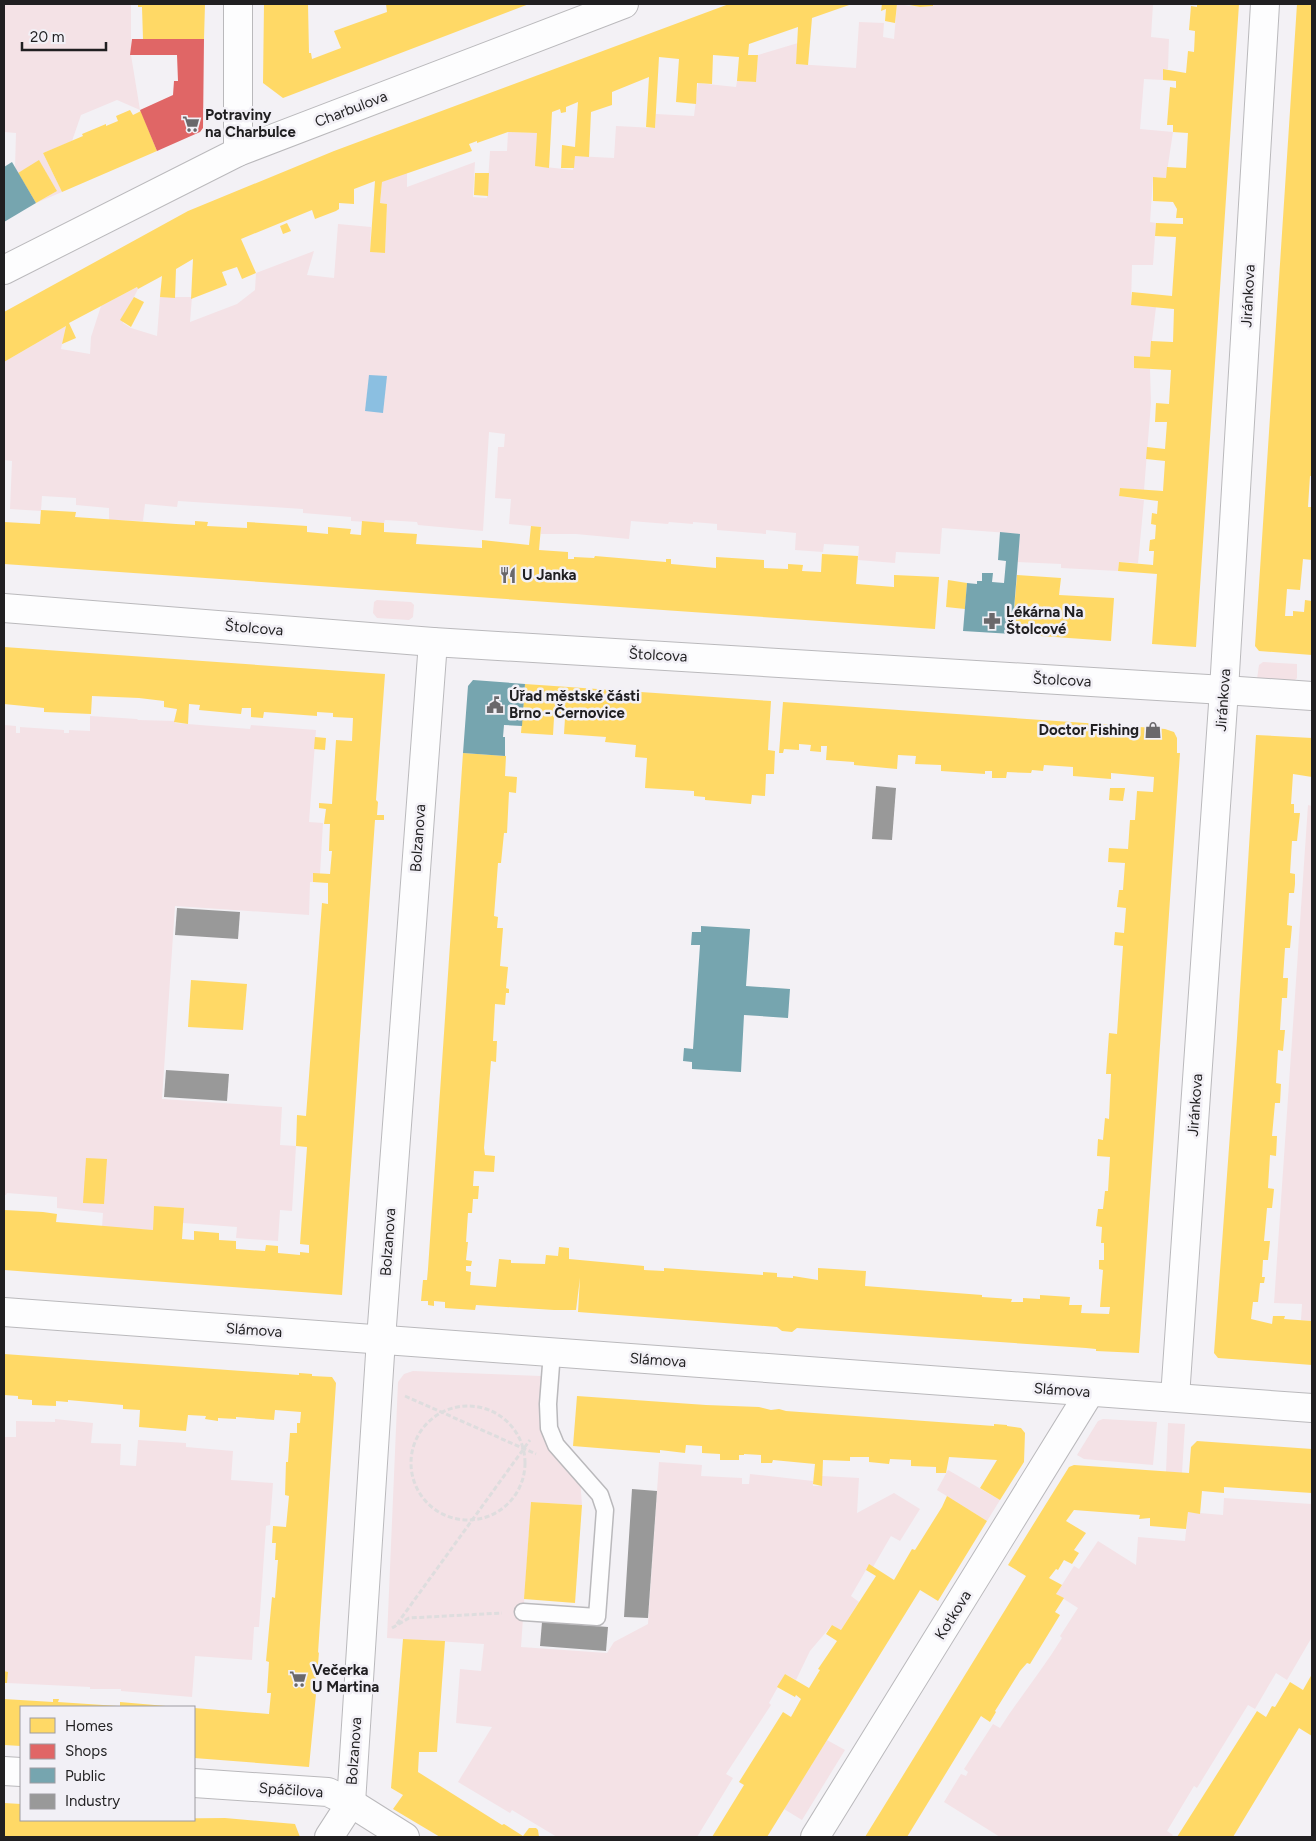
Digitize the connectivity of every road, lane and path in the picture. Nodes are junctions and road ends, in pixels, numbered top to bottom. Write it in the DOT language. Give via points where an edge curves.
graph roads {
  1 [pos="238,4"];
  2 [pos="624,4"];
  3 [pos="1265,4"];
  4 [pos="238,152"];
  5 [pos="4,270"];
  6 [pos="4,608"];
  7 [pos="433,642"];
  8 [pos="1224,690"];
  9 [pos="1312,696"];
  10 [pos="4,1312"];
  11 [pos="381,1339"];
  12 [pos="552,1352"];
  13 [pos="1090,1392"];
  14 [pos="401,1394"];
  15 [pos="1175,1397"];
  16 [pos="1312,1408"];
  17 [pos="443,1412"];
  18 [pos="547,1418"];
  19 [pos="523,1449"];
  20 [pos="540,1456"];
  21 [pos="473,1520"];
  22 [pos="523,1612"];
  23 [pos="397,1624"];
  24 [pos="389,1630"];
  25 [pos="4,1771"];
  26 [pos="20,1772"];
  27 [pos="195,1783"];
  28 [pos="350,1803"];
  29 [pos="329,1837"];
  30 [pos="405,1837"];
  31 [pos="815,1837"];
  1 -- 4 [label="street"];
  2 -- 4 [label="street, Charbulova"];
  3 -- 8 [label="street, Jiránkova"];
  4 -- 5 [label="street, Charbulova"];
  6 -- 7 [label="street, Štolcova"];
  7 -- 8 [label="street, Štolcova"];
  7 -- 11 [label="street, Bolzanova"];
  8 -- 9 [label="street, Štolcova"];
  8 -- 15 [label="street, Jiránkova"];
  10 -- 11 [label="street, Slámova"];
  11 -- 12 [label="street, Slámova"];
  11 -- 28 [label="street, Bolzanova"];
  12 -- 13 [label="street, Slámova"];
  12 -- 18 [label="lane"];
  13 -- 15 [label="street, Slámova"];
  13 -- 31 [label="street, Kotkova"];
  14 -- 17 [label="path"];
  15 -- 16 [label="street, Slámova"];
  17 -- 19 [label="path"];
  17 -- 19 [label="path" via="462,1406 492,1411 515,1431"];
  17 -- 21 [label="path" via="419,1435 412,1456 414,1478 431,1506 451,1517"];
  18 -- 19 [label="path"];
  18 -- 22 [label="lane" via="556,1445 600,1495 605,1510 597,1617"];
  19 -- 20 [label="path"];
  19 -- 21 [label="path"];
  19 -- 21 [label="path" via="523,1478 514,1496 501,1510"];
  21 -- 23 [label="path"];
  22 -- 23 [label="path" via="409,1618"];
  23 -- 24 [label="path"];
  25 -- 26 [label="street"];
  27 -- 28 [label="street, Spáčilova" via="328,1792"];
  28 -- 29 [label="street, Bolzanova"];
  28 -- 30 [label="street, Spáčilova"];
}
